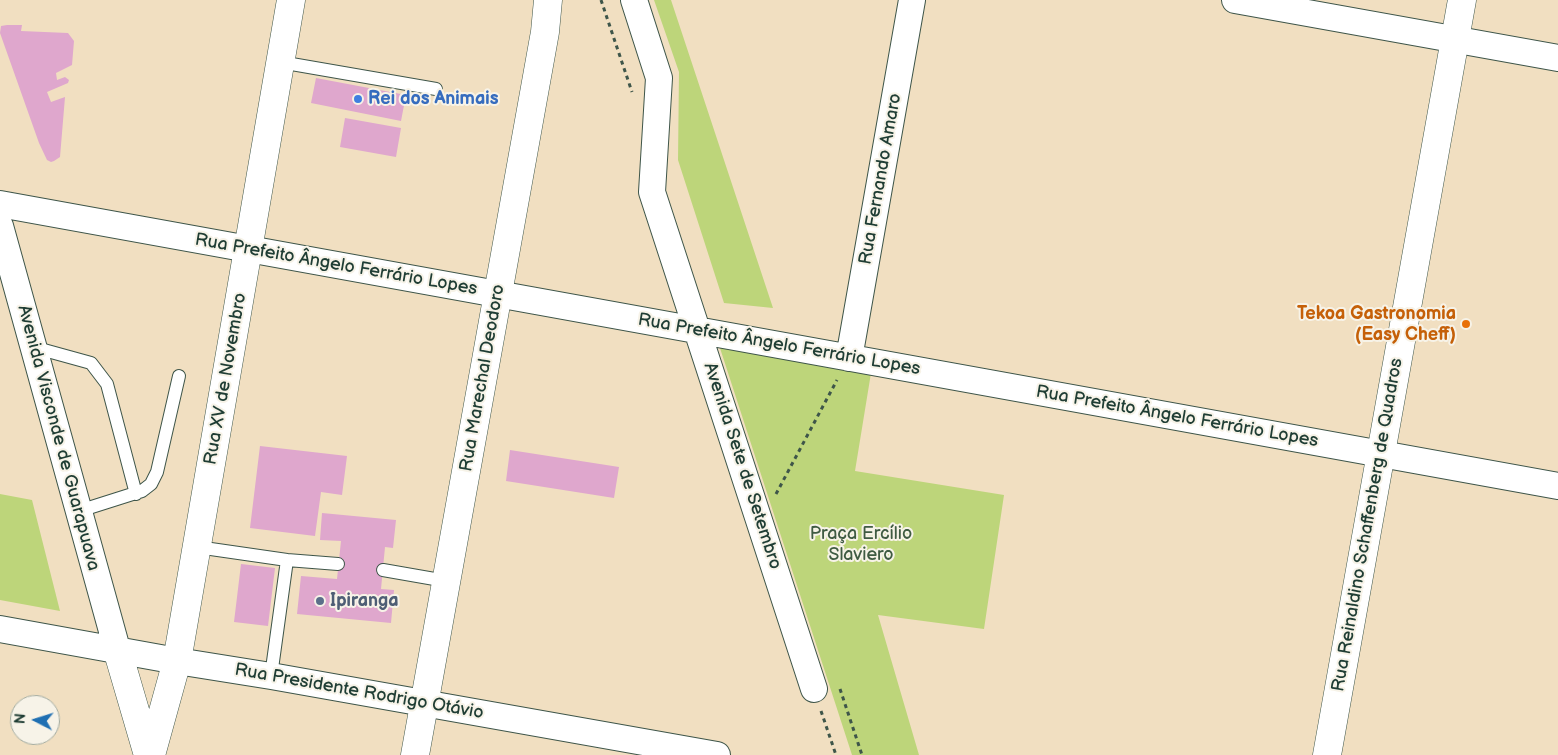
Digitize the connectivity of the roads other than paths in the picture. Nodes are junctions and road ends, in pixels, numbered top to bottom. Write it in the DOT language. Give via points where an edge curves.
graph roads {
  1 [pos="291,0"];
  2 [pos="548,0"];
  3 [pos="634,0"];
  4 [pos="912,0"];
  5 [pos="1235,0"];
  6 [pos="1462,0"];
  7 [pos="1455,39"];
  8 [pos="1558,58"];
  9 [pos="280,62"];
  10 [pos="436,89"];
  11 [pos="0,204"];
  12 [pos="0,226"];
  13 [pos="248,249"];
  14 [pos="498,294"];
  15 [pos="698,330"];
  16 [pos="33,347"];
  17 [pos="849,358"];
  18 [pos="179,376"];
  19 [pos="1381,454"];
  20 [pos="1558,486"];
  21 [pos="136,494"];
  22 [pos="79,512"];
  23 [pos="197,547"];
  24 [pos="287,560"];
  25 [pos="338,564"];
  26 [pos="383,570"];
  27 [pos="446,581"];
  28 [pos="0,629"];
  29 [pos="117,649"];
  30 [pos="177,661"];
  31 [pos="271,676"];
  32 [pos="814,689"];
  33 [pos="424,704"];
  34 [pos="150,755"];
  35 [pos="415,755"];
  36 [pos="717,755"];
  37 [pos="1327,755"];
  1 -- 9 [label="main road, Rua XV de Novembro"];
  2 -- 14 [label="main road, Rua Marechal Deodoro"];
  3 -- 15 [label="street, Avenida Sete de Setembro" via="659,78 652,192"];
  4 -- 17 [label="street, Rua Fernando Amaro"];
  5 -- 7 [label="street"];
  6 -- 7 [label="main road, Rua Reinaldino Schaffenberg de Quadros"];
  7 -- 8 [label="street"];
  7 -- 19 [label="main road, Rua Reinaldino Schaffenberg de Quadros"];
  9 -- 10 [label="lane"];
  9 -- 13 [label="main road, Rua XV de Novembro"];
  11 -- 13 [label="street, Rua Prefeito Ângelo Ferrário Lopes"];
  12 -- 16 [label="street, Avenida Visconde de Guarapuava"];
  13 -- 14 [label="street, Rua Prefeito Ângelo Ferrário Lopes"];
  13 -- 23 [label="main road, Rua XV de Novembro"];
  14 -- 15 [label="street, Rua Prefeito Ângelo Ferrário Lopes"];
  14 -- 27 [label="main road, Rua Marechal Deodoro"];
  15 -- 17 [label="street, Rua Prefeito Ângelo Ferrário Lopes"];
  15 -- 32 [label="street, Avenida Sete de Setembro"];
  16 -- 21 [label="lane" via="91,363 108,384"];
  16 -- 22 [label="street, Avenida Visconde de Guarapuava"];
  17 -- 19 [label="street, Rua Prefeito Ângelo Ferrário Lopes"];
  18 -- 21 [label="lane" via="157,472 151,484"];
  19 -- 20 [label="street, Rua Prefeito Ângelo Ferrário Lopes"];
  19 -- 37 [label="main road, Rua Reinaldino Schaffenberg de Quadros"];
  21 -- 22 [label="lane"];
  22 -- 29 [label="street, Avenida Visconde de Guarapuava"];
  23 -- 24 [label="lane"];
  23 -- 30 [label="main road, Rua XV de Novembro"];
  24 -- 25 [label="lane"];
  24 -- 31 [label="lane"];
  26 -- 27 [label="lane"];
  27 -- 33 [label="main road, Rua Marechal Deodoro"];
  28 -- 29 [label="street, Rua Presidente Rodrigo Otávio"];
  29 -- 30 [label="street, Rua Presidente Rodrigo Otávio"];
  29 -- 34 [label="main road"];
  30 -- 31 [label="street, Rua Presidente Rodrigo Otávio"];
  30 -- 34 [label="main road, Rua XV de Novembro"];
  31 -- 33 [label="street, Rua Presidente Rodrigo Otávio"];
  33 -- 35 [label="main road, Rua Marechal Deodoro"];
  33 -- 36 [label="street, Rua Presidente Rodrigo Otávio"];
}
